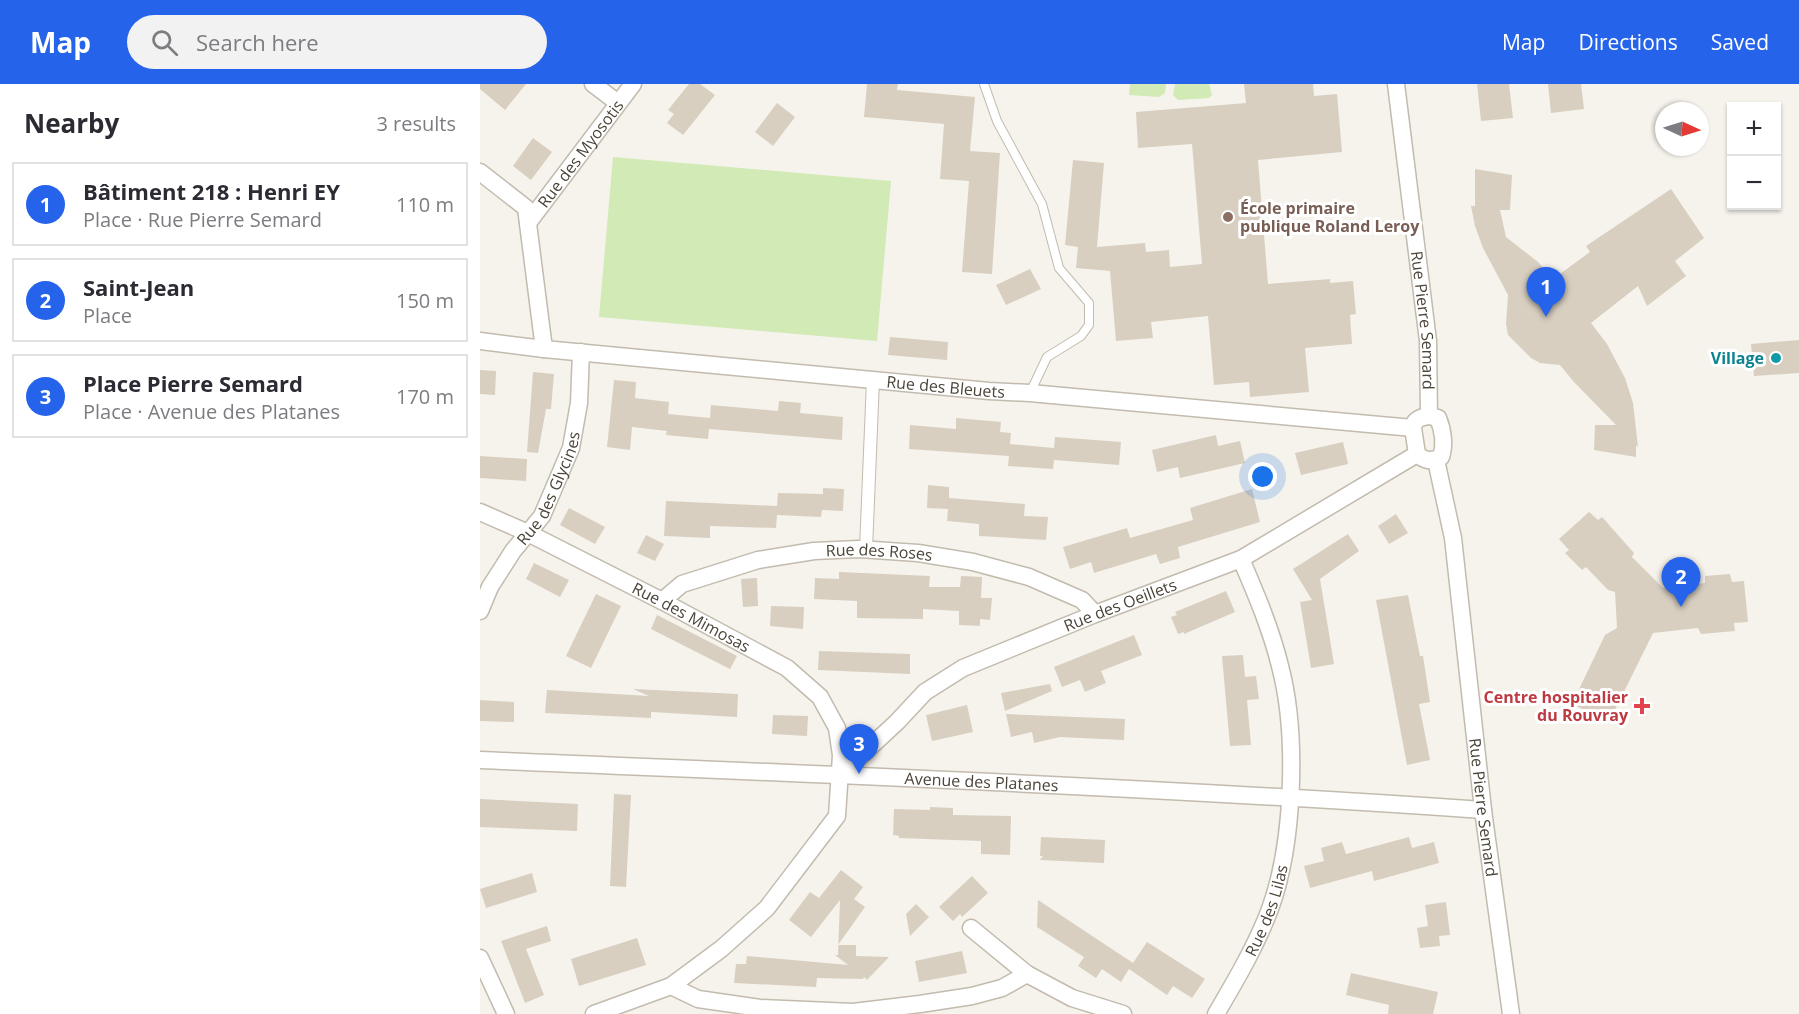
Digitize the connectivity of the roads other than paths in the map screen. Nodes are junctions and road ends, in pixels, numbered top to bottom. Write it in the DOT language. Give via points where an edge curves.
graph roads {
  1 [pos="593,84"];
  2 [pos="633,84"];
  3 [pos="984,84"];
  4 [pos="1396,84"];
  5 [pos="618,103"];
  6 [pos="480,172"];
  7 [pos="528,223"];
  8 [pos="480,341"];
  9 [pos="544,349"];
  10 [pos="581,352"];
  11 [pos="873,380"];
  12 [pos="1030,393"];
  13 [pos="1429,416"];
  14 [pos="1413,428"];
  15 [pos="1416,454"];
  16 [pos="1436,460"];
  17 [pos="480,512"];
  18 [pos="528,533"];
  19 [pos="866,549"];
  20 [pos="1241,559"];
  21 [pos="662,601"];
  22 [pos="480,611"];
  23 [pos="1095,614"];
  24 [pos="480,760"];
  25 [pos="840,775"];
  26 [pos="1290,797"];
  27 [pos="1483,810"];
  28 [pos="971,928"];
  29 [pos="480,958"];
  30 [pos="1027,974"];
  31 [pos="671,986"];
  32 [pos="853,1013"];
  33 [pos="506,1014"];
  34 [pos="594,1014"];
  35 [pos="1123,1014"];
  36 [pos="1216,1014"];
  37 [pos="1511,1014"];
  1 -- 5 [label="street"];
  2 -- 5 [label="street, Rue des Myosotis"];
  3 -- 12 [label="lane" via="997,121 1042,204 1059,268 1089,303 1089,325 1081,336 1047,357"];
  4 -- 13 [label="street, Rue Pierre Semard" via="1428,341"];
  5 -- 7 [label="street, Rue des Myosotis"];
  6 -- 7 [label="street" via="526,208"];
  7 -- 9 [label="street"];
  8 -- 9 [label="street, Rue des Bleuets"];
  9 -- 10 [label="street, Rue des Bleuets"];
  10 -- 11 [label="street, Rue des Bleuets"];
  10 -- 18 [label="street, Rue des Glycines" via="579,404 571,448 542,516"];
  11 -- 12 [label="street, Rue des Bleuets"];
  11 -- 19 [label="street"];
  12 -- 14 [label="street, Rue des Bleuets"];
  13 -- 14 [label="street" via="1420,417"];
  13 -- 16 [label="street" via="1438,418 1441,425 1444,449 1442,457"];
  14 -- 15 [label="street"];
  15 -- 16 [label="street" via="1423,460"];
  15 -- 20 [label="street, Rue des Oeillets"];
  16 -- 27 [label="street, Rue Pierre Semard" via="1453,538"];
  17 -- 18 [label="street, Rue des Mimosas"];
  18 -- 21 [label="street, Rue des Mimosas"];
  18 -- 22 [label="street, Rue des Glycines" via="490,587"];
  19 -- 21 [label="street, Rue des Roses" via="814,551 758,561 682,584"];
  19 -- 23 [label="street, Rue des Roses" via="973,562 1029,577 1082,600"];
  20 -- 23 [label="street, Rue des Oeillets"];
  20 -- 26 [label="street, Rue des Lilas" via="1263,609 1281,667 1288,713"];
  21 -- 25 [label="street, Rue des Mimosas" via="787,668 820,697 837,728"];
  23 -- 25 [label="street, Rue des Oeillets" via="963,668 925,692"];
  24 -- 25 [label="street, Avenue des Platanes"];
  25 -- 26 [label="street, Avenue des Platanes"];
  25 -- 31 [label="street, Rue des Mimosas" via="837,816 767,908 722,949"];
  26 -- 27 [label="street, Avenue des Platanes"];
  26 -- 36 [label="street, Rue des Lilas" via="1284,853 1270,908 1246,962"];
  27 -- 37 [label="street, Rue Pierre Semard"];
  28 -- 30 [label="street"];
  29 -- 33 [label="street"];
  30 -- 32 [label="street" via="1002,988 972,996"];
  30 -- 35 [label="street" via="1072,998"];
  31 -- 32 [label="street" via="698,999 760,1008"];
  31 -- 34 [label="street, Rue des Mimosas"];
}
